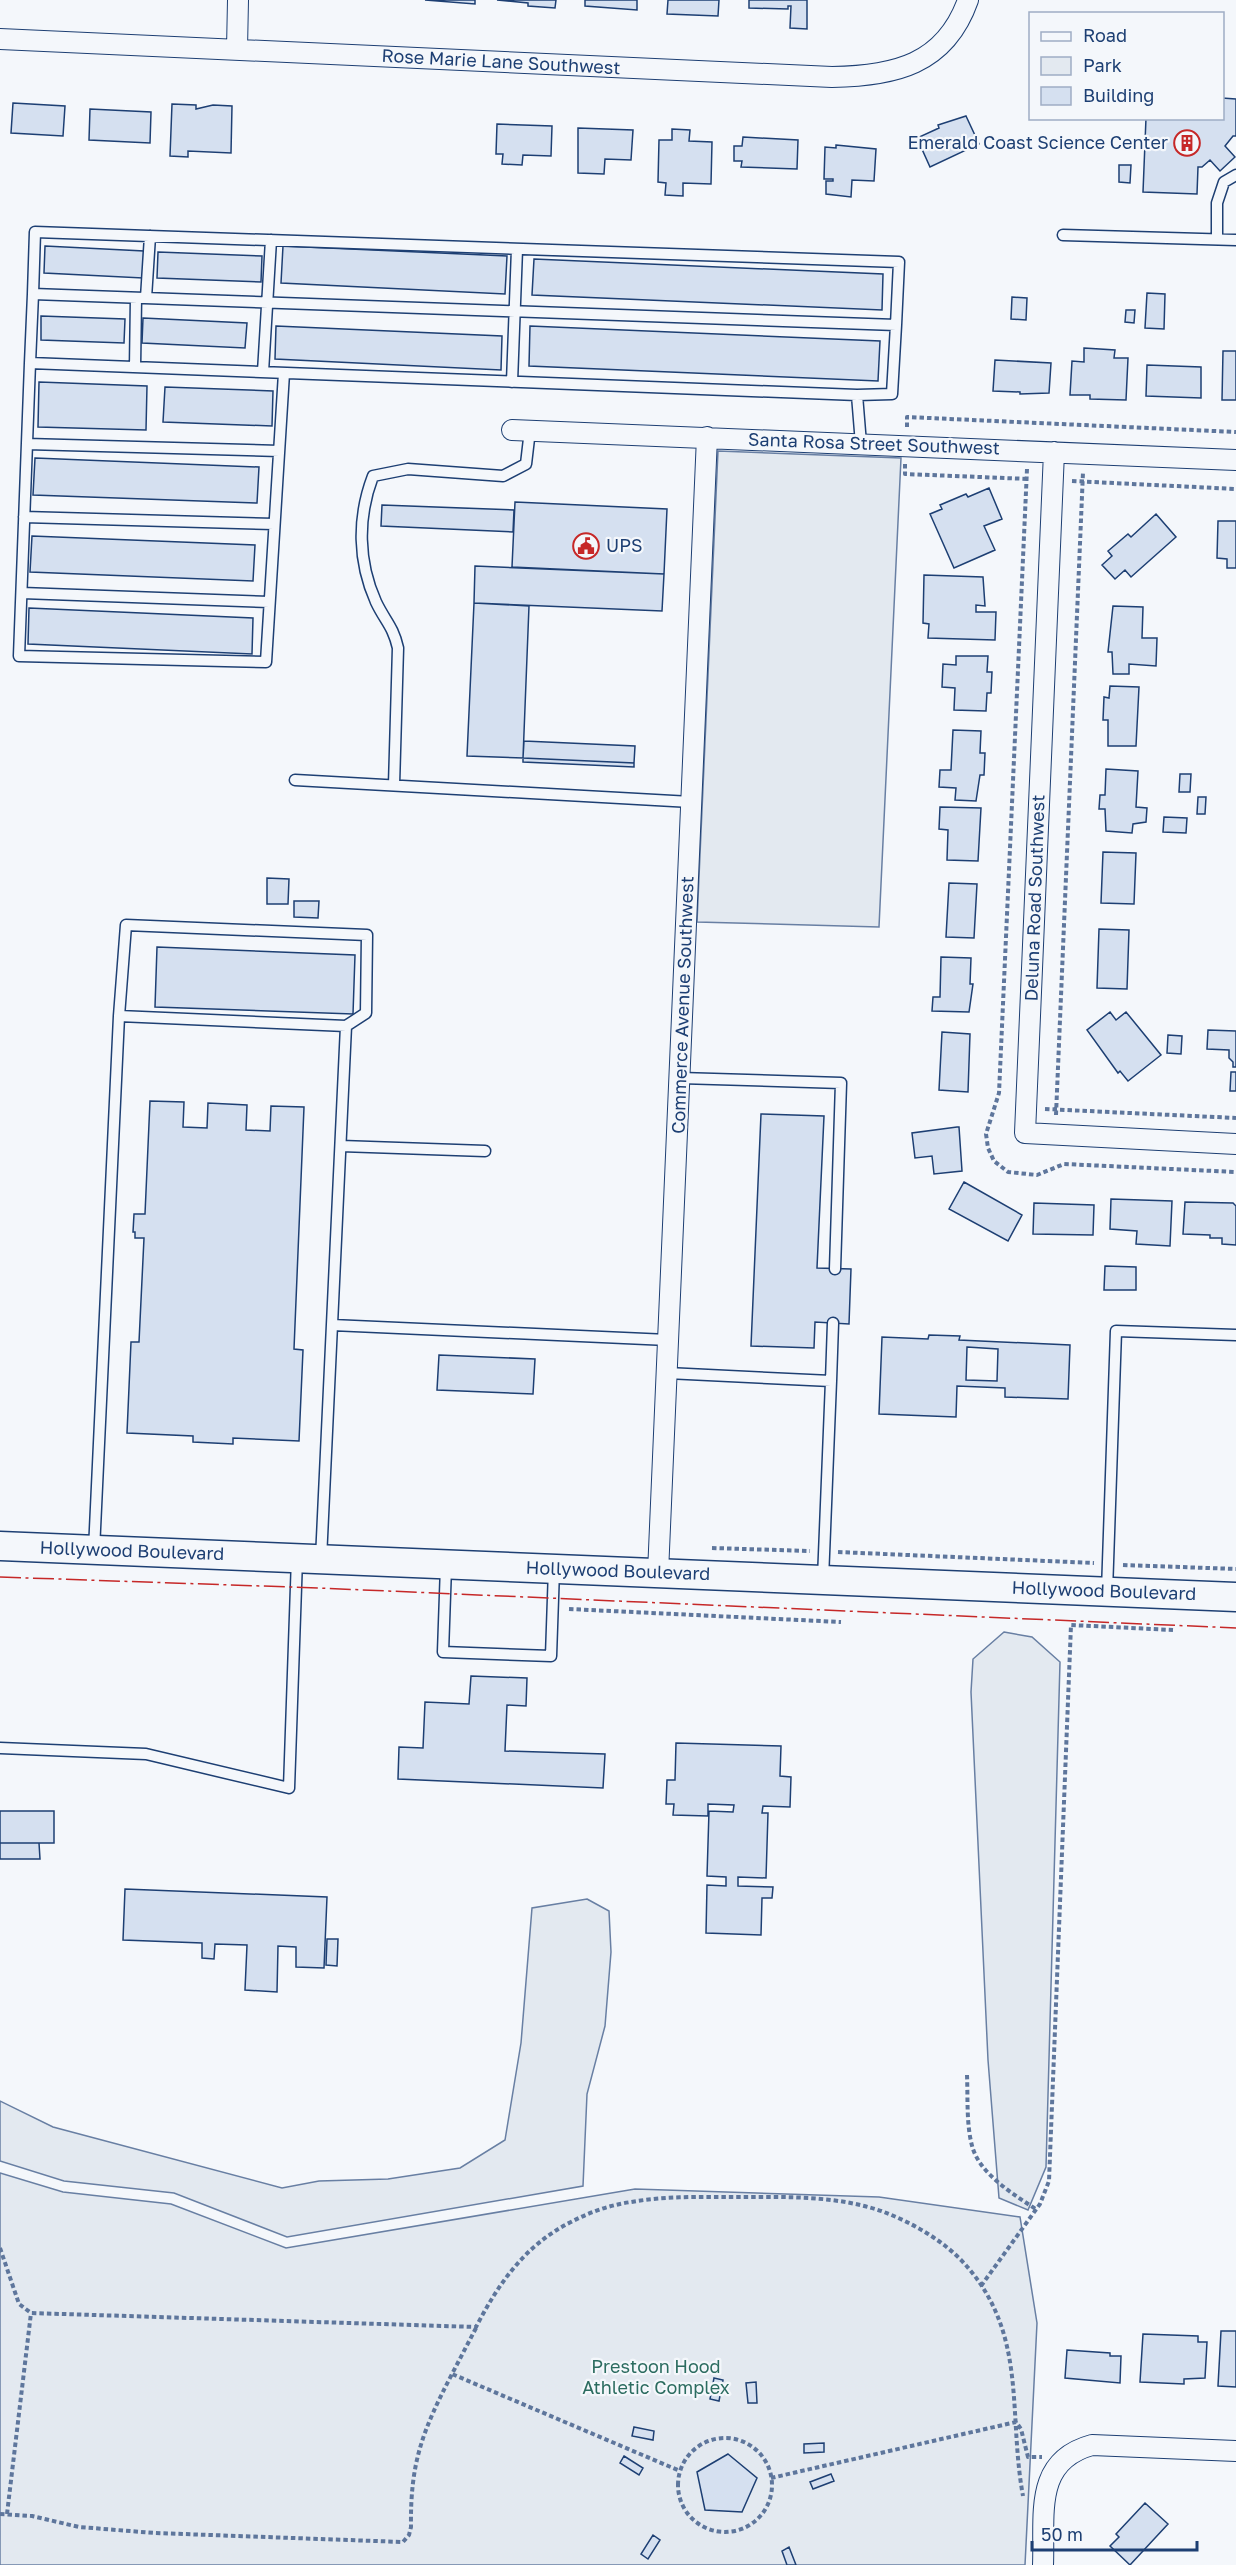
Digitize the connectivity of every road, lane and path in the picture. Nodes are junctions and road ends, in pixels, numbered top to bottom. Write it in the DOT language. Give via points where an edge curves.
graph roads {
  1 [pos="238,0"];
  2 [pos="968,0"];
  3 [pos="0,39"];
  4 [pos="237,49"];
  5 [pos="1236,175"];
  6 [pos="1063,235"];
  7 [pos="150,236"];
  8 [pos="1217,239"];
  9 [pos="271,240"];
  10 [pos="1236,240"];
  11 [pos="517,249"];
  12 [pos="33,294"];
  13 [pos="141,298"];
  14 [pos="266,303"];
  15 [pos="515,311"];
  16 [pos="896,325"];
  17 [pos="30,363"];
  18 [pos="135,367"];
  19 [pos="262,372"];
  20 [pos="284,373"];
  21 [pos="512,382"];
  22 [pos="857,395"];
  23 [pos="521,430"];
  24 [pos="707,437"];
  25 [pos="27,444"];
  26 [pos="861,444"];
  27 [pos="279,451"];
  28 [pos="1054,452"];
  29 [pos="1084,453"];
  30 [pos="1236,460"];
  31 [pos="24,517"];
  32 [pos="274,524"];
  33 [pos="22,593"];
  34 [pos="269,602"];
  35 [pos="295,780"];
  36 [pos="394,785"];
  37 [pos="692,802"];
  38 [pos="119,1016"];
  39 [pos="346,1026"];
  40 [pos="680,1078"];
  41 [pos="1026,1108"];
  42 [pos="1056,1109"];
  43 [pos="1236,1118"];
  44 [pos="1055,1135"];
  45 [pos="1236,1144"];
  46 [pos="341,1146"];
  47 [pos="485,1151"];
  48 [pos="835,1269"];
  49 [pos="833,1323"];
  50 [pos="333,1325"];
  51 [pos="1236,1335"];
  52 [pos="668,1340"];
  53 [pos="667,1373"];
  54 [pos="831,1381"];
  55 [pos="0,1546"];
  56 [pos="94,1550"];
  57 [pos="309,1559"];
  58 [pos="446,1564"];
  59 [pos="554,1569"];
  60 [pos="658,1573"];
  61 [pos="823,1580"];
  62 [pos="1107,1591"];
  63 [pos="1236,1597"];
  64 [pos="553,1609"];
  65 [pos="841,1622"];
  66 [pos="1173,1630"];
  67 [pos="0,1748"];
  68 [pos="967,2075"];
  69 [pos="1036,2210"];
  70 [pos="0,2248"];
  71 [pos="981,2286"];
  72 [pos="31,2313"];
  73 [pos="476,2328"];
  74 [pos="452,2374"];
  75 [pos="1016,2422"];
  76 [pos="1236,2451"];
  77 [pos="680,2471"];
  78 [pos="771,2478"];
  79 [pos="1024,2498"];
  80 [pos="0,2514"];
  81 [pos="7,2514"];
  82 [pos="1042,2565"];
  1 -- 4 [label="street"];
  2 -- 4 [label="street, Rose Marie Lane Southwest" via="956,26 924,57 901,70 873,76"];
  3 -- 4 [label="street, Rose Marie Lane Southwest"];
  5 -- 8 [label="lane" via="1224,182 1217,203"];
  6 -- 8 [label="lane"];
  7 -- 9 [label="lane"];
  7 -- 12 [label="lane" via="35,232"];
  7 -- 13 [label="lane"];
  8 -- 10 [label="lane"];
  9 -- 11 [label="lane"];
  9 -- 14 [label="lane"];
  11 -- 15 [label="lane"];
  11 -- 16 [label="lane" via="899,262"];
  12 -- 13 [label="lane"];
  12 -- 17 [label="lane"];
  13 -- 14 [label="lane"];
  13 -- 18 [label="lane"];
  14 -- 15 [label="lane"];
  14 -- 19 [label="lane"];
  15 -- 16 [label="lane"];
  15 -- 21 [label="lane"];
  16 -- 22 [label="lane" via="892,394"];
  17 -- 18 [label="lane"];
  17 -- 25 [label="lane"];
  18 -- 19 [label="lane"];
  19 -- 20 [label="lane"];
  20 -- 21 [label="lane"];
  20 -- 27 [label="lane"];
  21 -- 22 [label="lane"];
  22 -- 26 [label="lane"];
  23 -- 24 [label="street, Santa Rosa Street Southwest"];
  23 -- 36 [label="lane" via="526,464 503,476 408,469 373,476 361,531 365,575 378,606 394,628 398,648"];
  24 -- 26 [label="street, Santa Rosa Street Southwest"];
  24 -- 37 [label="street, Commerce Avenue Southwest"];
  25 -- 27 [label="lane"];
  25 -- 31 [label="lane"];
  26 -- 28 [label="street, Santa Rosa Street Southwest"];
  27 -- 32 [label="lane"];
  28 -- 29 [label="street, Santa Rosa Street Southwest"];
  28 -- 41 [label="street, Deluna Road Southwest"];
  29 -- 30 [label="street, Santa Rosa Street Southwest"];
  29 -- 42 [label="path"];
  31 -- 32 [label="lane"];
  31 -- 33 [label="lane"];
  32 -- 34 [label="lane"];
  33 -- 34 [label="lane"];
  33 -- 34 [label="lane" via="20,656 266,662"];
  35 -- 36 [label="lane"];
  36 -- 37 [label="lane"];
  37 -- 40 [label="street, Commerce Avenue Southwest"];
  38 -- 39 [label="lane"];
  38 -- 39 [label="lane" via="126,925 367,935 366,1013"];
  38 -- 56 [label="lane"];
  39 -- 46 [label="lane"];
  40 -- 48 [label="lane" via="841,1083"];
  40 -- 52 [label="street, Commerce Avenue Southwest"];
  41 -- 42 [label="path"];
  41 -- 44 [label="street, Deluna Road Southwest" via="1025,1133"];
  42 -- 43 [label="path"];
  42 -- 44 [label="path"];
  44 -- 45 [label="street, Deluna Road Southwest"];
  46 -- 47 [label="lane"];
  46 -- 50 [label="lane"];
  49 -- 54 [label="lane"];
  50 -- 52 [label="lane"];
  50 -- 57 [label="lane"];
  51 -- 62 [label="lane" via="1116,1331"];
  52 -- 53 [label="street, Commerce Avenue Southwest"];
  53 -- 54 [label="lane"];
  53 -- 60 [label="street, Commerce Avenue Southwest"];
  54 -- 61 [label="lane"];
  55 -- 56 [label="street, Hollywood Boulevard"];
  56 -- 57 [label="street, Hollywood Boulevard"];
  57 -- 58 [label="street, Hollywood Boulevard"];
  57 -- 67 [label="lane" via="289,1788 146,1754"];
  58 -- 59 [label="street, Hollywood Boulevard"];
  58 -- 64 [label="lane" via="443,1652 551,1656"];
  59 -- 60 [label="street, Hollywood Boulevard"];
  59 -- 64 [label="lane"];
  60 -- 61 [label="street, Hollywood Boulevard"];
  61 -- 62 [label="street, Hollywood Boulevard"];
  62 -- 63 [label="street, Hollywood Boulevard"];
  64 -- 65 [label="path"];
  66 -- 69 [label="path" via="1071,1625 1052,2159 1049,2181"];
  68 -- 69 [label="path" via="974,2151 1008,2191"];
  69 -- 71 [label="path"];
  70 -- 72 [label="path" via="19,2304"];
  71 -- 73 [label="path" via="969,2269 942,2245 914,2225 882,2212 836,2200 685,2197 597,2210 541,2239 496,2289"];
  71 -- 75 [label="path" via="1013,2367"];
  72 -- 73 [label="path"];
  72 -- 81 [label="path"];
  73 -- 74 [label="path"];
  74 -- 77 [label="path"];
  74 -- 81 [label="path" via="425,2426 416,2458 411,2527 403,2542 155,2534 80,2527"];
  75 -- 78 [label="path"];
  75 -- 79 [label="path" via="1016,2453"];
  76 -- 82 [label="street" via="1092,2445 1073,2450 1055,2467 1047,2486"];
  77 -- 78 [label="path" via="690,2454 706,2442 725,2438 745,2442 761,2454"];
  77 -- 78 [label="path" via="678,2490 684,2509 697,2524 715,2532 735,2532 753,2524 767,2509 773,2491"];
  80 -- 81 [label="path"];
}
